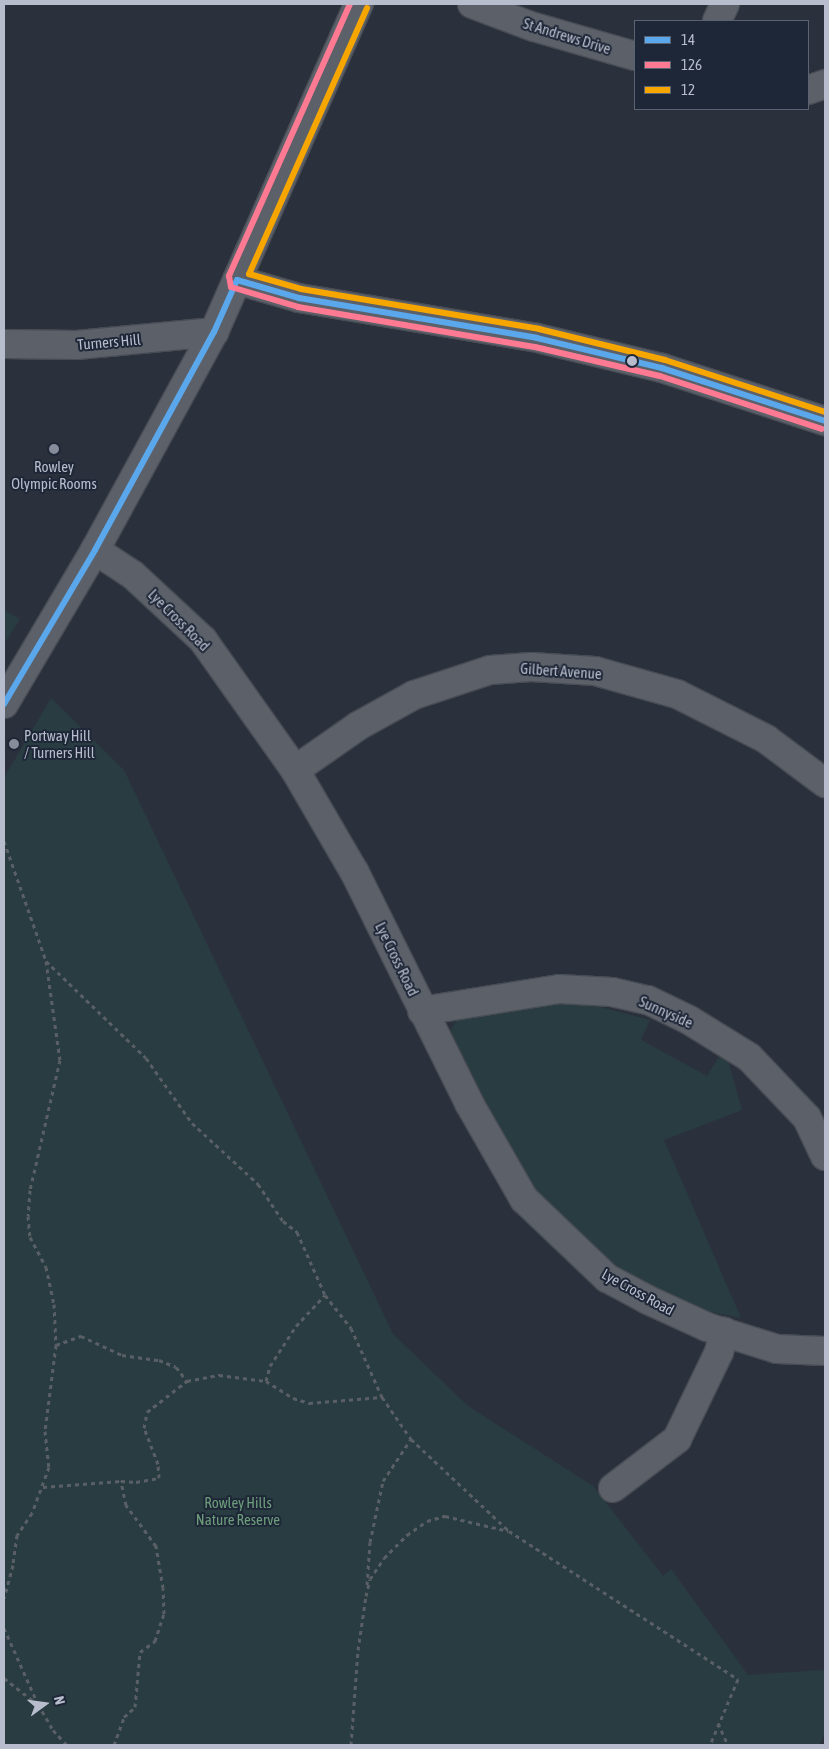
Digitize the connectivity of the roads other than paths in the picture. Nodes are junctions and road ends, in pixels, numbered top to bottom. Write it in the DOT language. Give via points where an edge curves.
graph roads {
  1 [pos="359,4"];
  2 [pos="472,4"];
  3 [pos="725,4"];
  4 [pos="717,20"];
  5 [pos="634,56"];
  6 [pos="825,84"];
  7 [pos="809,90"];
  8 [pos="237,280"];
  9 [pos="214,332"];
  10 [pos="4,344"];
  11 [pos="825,421"];
  12 [pos="95,550"];
  13 [pos="4,704"];
  14 [pos="295,770"];
  15 [pos="825,783"];
  16 [pos="422,1011"];
  17 [pos="825,1156"];
  18 [pos="724,1332"];
  19 [pos="825,1351"];
  20 [pos="613,1488"];
  1 -- 8 [label="street"];
  2 -- 5 [label="street, St Andrews Drive" via="534,27"];
  3 -- 4 [label="street"];
  6 -- 7 [label="street"];
  8 -- 9 [label="street"];
  8 -- 11 [label="street" via="299,298 537,338 662,368"];
  9 -- 10 [label="street, Turners Hill" via="77,345"];
  9 -- 12 [label="street"];
  12 -- 13 [label="street"];
  12 -- 14 [label="street, Lye Cross Road" via="133,575 203,640"];
  14 -- 15 [label="street, Gilbert Avenue" via="358,726 414,695 490,670 531,667 595,672 677,694 766,739"];
  14 -- 16 [label="street, Lye Cross Road" via="355,873"];
  16 -- 17 [label="street, Sunnyside" via="559,989 612,992 648,1000 689,1020 749,1057 807,1118"];
  16 -- 18 [label="street, Lye Cross Road" via="469,1103 524,1199 607,1278 648,1300"];
  18 -- 19 [label="street, Lye Cross Road" via="776,1349"];
  18 -- 20 [label="street" via="719,1352 677,1439"];
}
